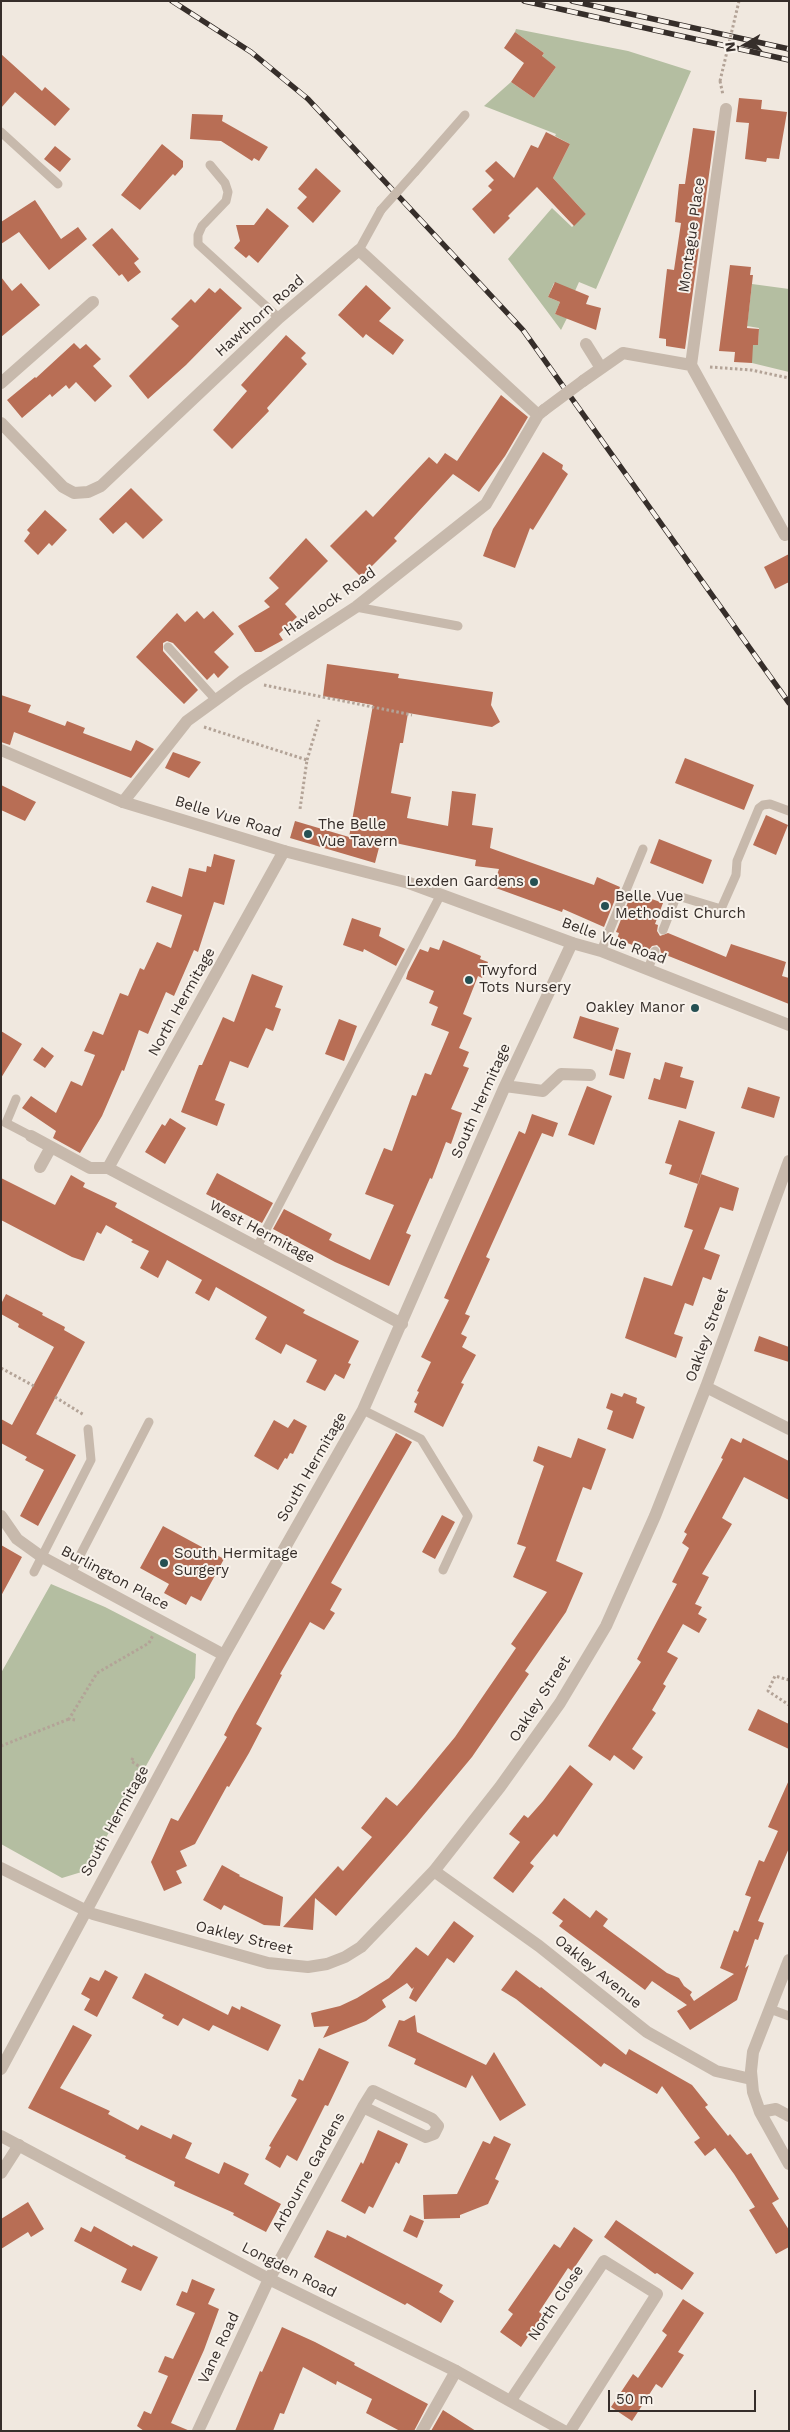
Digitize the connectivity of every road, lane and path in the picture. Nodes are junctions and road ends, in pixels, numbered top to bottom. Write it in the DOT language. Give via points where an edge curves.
graph roads {
  1 [pos="739,1"];
  2 [pos="720,81"];
  3 [pos="726,109"];
  4 [pos="465,114"];
  5 [pos="1,132"];
  6 [pos="210,164"];
  7 [pos="58,184"];
  8 [pos="359,250"];
  9 [pos="93,302"];
  10 [pos="279,318"];
  11 [pos="586,344"];
  12 [pos="691,365"];
  13 [pos="601,368"];
  14 [pos="789,378"];
  15 [pos="1,383"];
  16 [pos="541,412"];
  17 [pos="1,423"];
  18 [pos="785,534"];
  19 [pos="356,608"];
  20 [pos="458,626"];
  21 [pos="168,647"];
  22 [pos="242,681"];
  23 [pos="216,700"];
  24 [pos="412,715"];
  25 [pos="319,720"];
  26 [pos="187,721"];
  27 [pos="1,750"];
  28 [pos="307,760"];
  29 [pos="123,802"];
  30 [pos="300,809"];
  31 [pos="789,811"];
  32 [pos="643,849"];
  33 [pos="284,852"];
  34 [pos="441,894"];
  35 [pos="663,930"];
  36 [pos="572,943"];
  37 [pos="601,951"];
  38 [pos="655,951"];
  39 [pos="648,969"];
  40 [pos="789,1025"];
  41 [pos="590,1075"];
  42 [pos="505,1086"];
  43 [pos="16,1099"];
  44 [pos="31,1136"];
  45 [pos="51,1147"];
  46 [pos="789,1161"];
  47 [pos="40,1168"];
  48 [pos="108,1168"];
  49 [pos="257,1247"];
  50 [pos="402,1324"];
  51 [pos="2,1368"];
  52 [pos="34,1386"];
  53 [pos="706,1387"];
  54 [pos="55,1398"];
  55 [pos="363,1410"];
  56 [pos="92,1419"];
  57 [pos="149,1422"];
  58 [pos="88,1429"];
  59 [pos="789,1429"];
  60 [pos="1,1516"];
  61 [pos="42,1557"];
  62 [pos="443,1570"];
  63 [pos="34,1572"];
  64 [pos="70,1573"];
  65 [pos="160,1621"];
  66 [pos="224,1655"];
  67 [pos="789,1680"];
  68 [pos="789,1705"];
  69 [pos="69,1719"];
  70 [pos="74,1720"];
  71 [pos="1,1746"];
  72 [pos="133,1758"];
  73 [pos="144,1770"];
  74 [pos="1,1868"];
  75 [pos="434,1871"];
  76 [pos="85,1910"];
  77 [pos="789,1960"];
  78 [pos="770,2010"];
  79 [pos="789,2016"];
  80 [pos="1,2068"];
  81 [pos="752,2085"];
  82 [pos="364,2107"];
  83 [pos="760,2112"];
  84 [pos="789,2116"];
  85 [pos="1,2136"];
  86 [pos="19,2146"];
  87 [pos="789,2164"];
  88 [pos="1,2173"];
  89 [pos="269,2279"];
  90 [pos="456,2371"];
  91 [pos="511,2400"];
  92 [pos="198,2431"];
  93 [pos="422,2431"];
  94 [pos="564,2431"];
  95 [pos="570,2431"];
  1 -- 2 [label="path, bridge"];
  3 -- 12 [label="street, Montague Place"];
  4 -- 8 [label="lane, bridge" via="381,210"];
  5 -- 7 [label="lane"];
  6 -- 10 [label="lane" via="228,192 226,201 202,226 198,244"];
  8 -- 10 [label="street, Hawthorn Road"];
  8 -- 16 [label="street"];
  9 -- 15 [label="street"];
  10 -- 17 [label="street, Hawthorn Road" via="101,486 88,492 74,493 63,487"];
  11 -- 13 [label="street"];
  12 -- 13 [label="street" via="623,352"];
  12 -- 14 [label="path" via="750,370"];
  12 -- 18 [label="street"];
  13 -- 16 [label="street, bridge"];
  16 -- 19 [label="street, Havelock Road" via="486,504"];
  19 -- 20 [label="lane"];
  19 -- 22 [label="street, Havelock Road"];
  21 -- 23 [label="lane"];
  22 -- 23 [label="street, Havelock Road"];
  22 -- 24 [label="path"];
  23 -- 26 [label="street, Havelock Road"];
  25 -- 28 [label="path"];
  26 -- 28 [label="path"];
  26 -- 29 [label="street, Havelock Road"];
  27 -- 29 [label="street, Belle Vue Road"];
  28 -- 30 [label="path"];
  29 -- 33 [label="street, Belle Vue Road"];
  31 -- 35 [label="lane" via="770,804 759,808 721,909 678,896"];
  32 -- 37 [label="lane"];
  33 -- 34 [label="street, Belle Vue Road"];
  33 -- 48 [label="street, North Hermitage"];
  34 -- 36 [label="street, Belle Vue Road"];
  34 -- 49 [label="lane"];
  36 -- 37 [label="street, Belle Vue Road"];
  36 -- 42 [label="street, South Hermitage"];
  37 -- 39 [label="street, Belle Vue Road"];
  38 -- 39 [label="lane"];
  39 -- 40 [label="street, Belle Vue Road"];
  41 -- 42 [label="street" via="561,1074 543,1091"];
  42 -- 50 [label="street, South Hermitage"];
  43 -- 44 [label="lane" via="6,1123"];
  44 -- 45 [label="street"];
  45 -- 47 [label="street"];
  45 -- 48 [label="street" via="90,1168"];
  46 -- 53 [label="street, Oakley Street"];
  48 -- 49 [label="street, West Hermitage"];
  49 -- 50 [label="street, West Hermitage"];
  50 -- 55 [label="street, South Hermitage"];
  51 -- 52 [label="path"];
  53 -- 59 [label="street"];
  53 -- 75 [label="street, Oakley Street" via="655,1516 606,1626 500,1788"];
  54 -- 56 [label="path"];
  55 -- 62 [label="lane" via="421,1439 468,1516"];
  55 -- 66 [label="street, South Hermitage"];
  57 -- 64 [label="lane"];
  58 -- 61 [label="lane" via="92,1460"];
  60 -- 61 [label="street, Burlington Place" via="17,1539"];
  61 -- 63 [label="lane"];
  61 -- 64 [label="street, Burlington Place"];
  64 -- 65 [label="street, Burlington Place"];
  65 -- 66 [label="street, Burlington Place"];
  65 -- 69 [label="path" via="149,1643 97,1673"];
  66 -- 76 [label="street, South Hermitage"];
  67 -- 68 [label="path" via="775,1676 768,1691"];
  69 -- 70 [label="path"];
  69 -- 71 [label="path"];
  72 -- 73 [label="path" via="131,1761"];
  74 -- 76 [label="street, Oakley Street"];
  75 -- 76 [label="street, Oakley Street" via="361,1947 327,1964 308,1967 288,1967 215,1950"];
  75 -- 81 [label="street, Oakley Avenue" via="539,1946 647,2032 716,2071"];
  76 -- 80 [label="street, South Hermitage"];
  77 -- 78 [label="street"];
  78 -- 79 [label="lane"];
  78 -- 81 [label="street" via="753,2052"];
  81 -- 83 [label="street"];
  82 -- 82 [label="street, Arbourne Gardens" via="426,2137 434,2134 438,2126 432,2119 372,2091"];
  82 -- 89 [label="street, Arbourne Gardens"];
  83 -- 84 [label="street" via="776,2109"];
  83 -- 87 [label="street"];
  85 -- 86 [label="street, Longden Road"];
  86 -- 88 [label="street"];
  86 -- 89 [label="street, Longden Road"];
  89 -- 90 [label="street, Longden Road"];
  89 -- 92 [label="street, Vane Road"];
  90 -- 91 [label="street, Longden Road"];
  90 -- 93 [label="street"];
  91 -- 94 [label="street, Longden Road"];
  91 -- 95 [label="street, North Close" via="604,2262 657,2294"];
}
